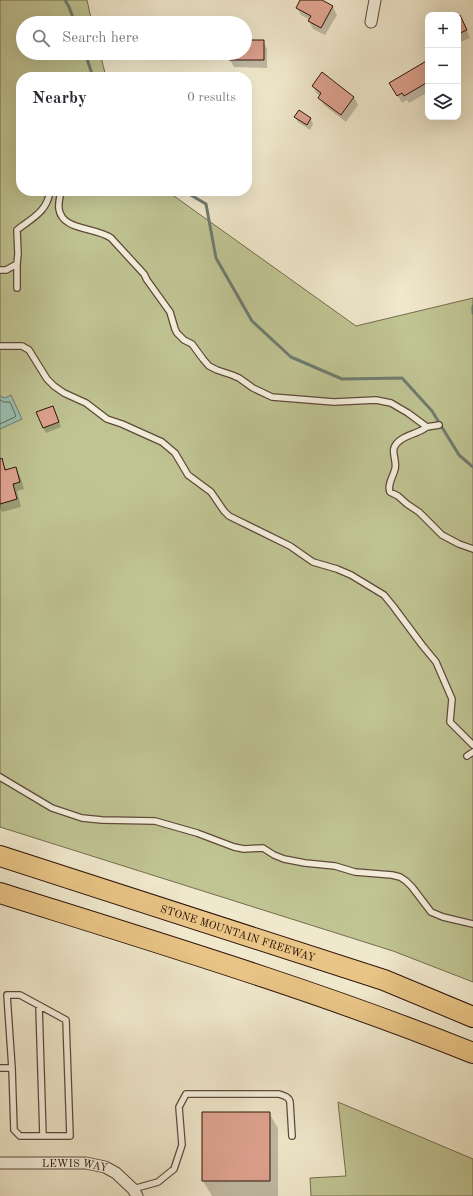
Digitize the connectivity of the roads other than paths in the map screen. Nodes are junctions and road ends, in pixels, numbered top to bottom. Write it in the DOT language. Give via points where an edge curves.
graph roads {
  1 [pos="375,0"];
  2 [pos="371,22"];
  3 [pos="49,196"];
  4 [pos="60,196"];
  5 [pos="17,264"];
  6 [pos="0,270"];
  7 [pos="17,288"];
  8 [pos="0,346"];
  9 [pos="439,425"];
  10 [pos="427,427"];
  11 [pos="473,549"];
  12 [pos="473,745"];
  13 [pos="473,752"];
  14 [pos="467,756"];
  15 [pos="0,777"];
  16 [pos="0,856"];
  17 [pos="0,893"];
  18 [pos="473,924"];
  19 [pos="39,1006"];
  20 [pos="473,1017"];
  21 [pos="473,1053"];
  22 [pos="0,1068"];
  23 [pos="12,1068"];
  24 [pos="43,1136"];
  25 [pos="292,1136"];
  26 [pos="0,1163"];
  27 [pos="135,1193"];
  1 -- 2 [label="street"];
  3 -- 5 [label="lane" via="44,208 17,230"];
  4 -- 10 [label="lane" via="59,211 65,221 111,238 144,274 170,312 177,333 192,344 210,366 272,397 334,402 376,400 391,403"];
  5 -- 6 [label="lane"];
  5 -- 7 [label="lane"];
  8 -- 12 [label="lane" via="22,346 28,350 47,379 64,394 86,403 107,418 162,442 175,453 188,474 211,492 229,516 290,546 313,562 351,575 384,595 436,662 452,699 450,722"];
  9 -- 10 [label="lane"];
  10 -- 11 [label="lane" via="403,438 394,448 396,467 388,487 390,492 419,512 442,534"];
  13 -- 14 [label="lane"];
  15 -- 18 [label="lane" via="52,808 82,818 155,821 234,847 263,848 284,859 335,866 355,872 392,875 406,881 431,912"];
  16 -- 20 [label="highway, STONE MOUNTAIN FREEWAY" via="384,980"];
  17 -- 21 [label="highway" via="320,996"];
  19 -- 23 [label="lane" via="20,995 7,995"];
  19 -- 24 [label="lane"];
  19 -- 24 [label="lane" via="66,1020 70,1136"];
  22 -- 23 [label="lane"];
  23 -- 24 [label="lane" via="14,1130 20,1136"];
  25 -- 27 [label="lane" via="290,1102 285,1096 186,1094 179,1107 182,1145 174,1169 158,1182"];
  26 -- 27 [label="street, LEWIS WAY" via="86,1163 105,1167 116,1173"];
}
